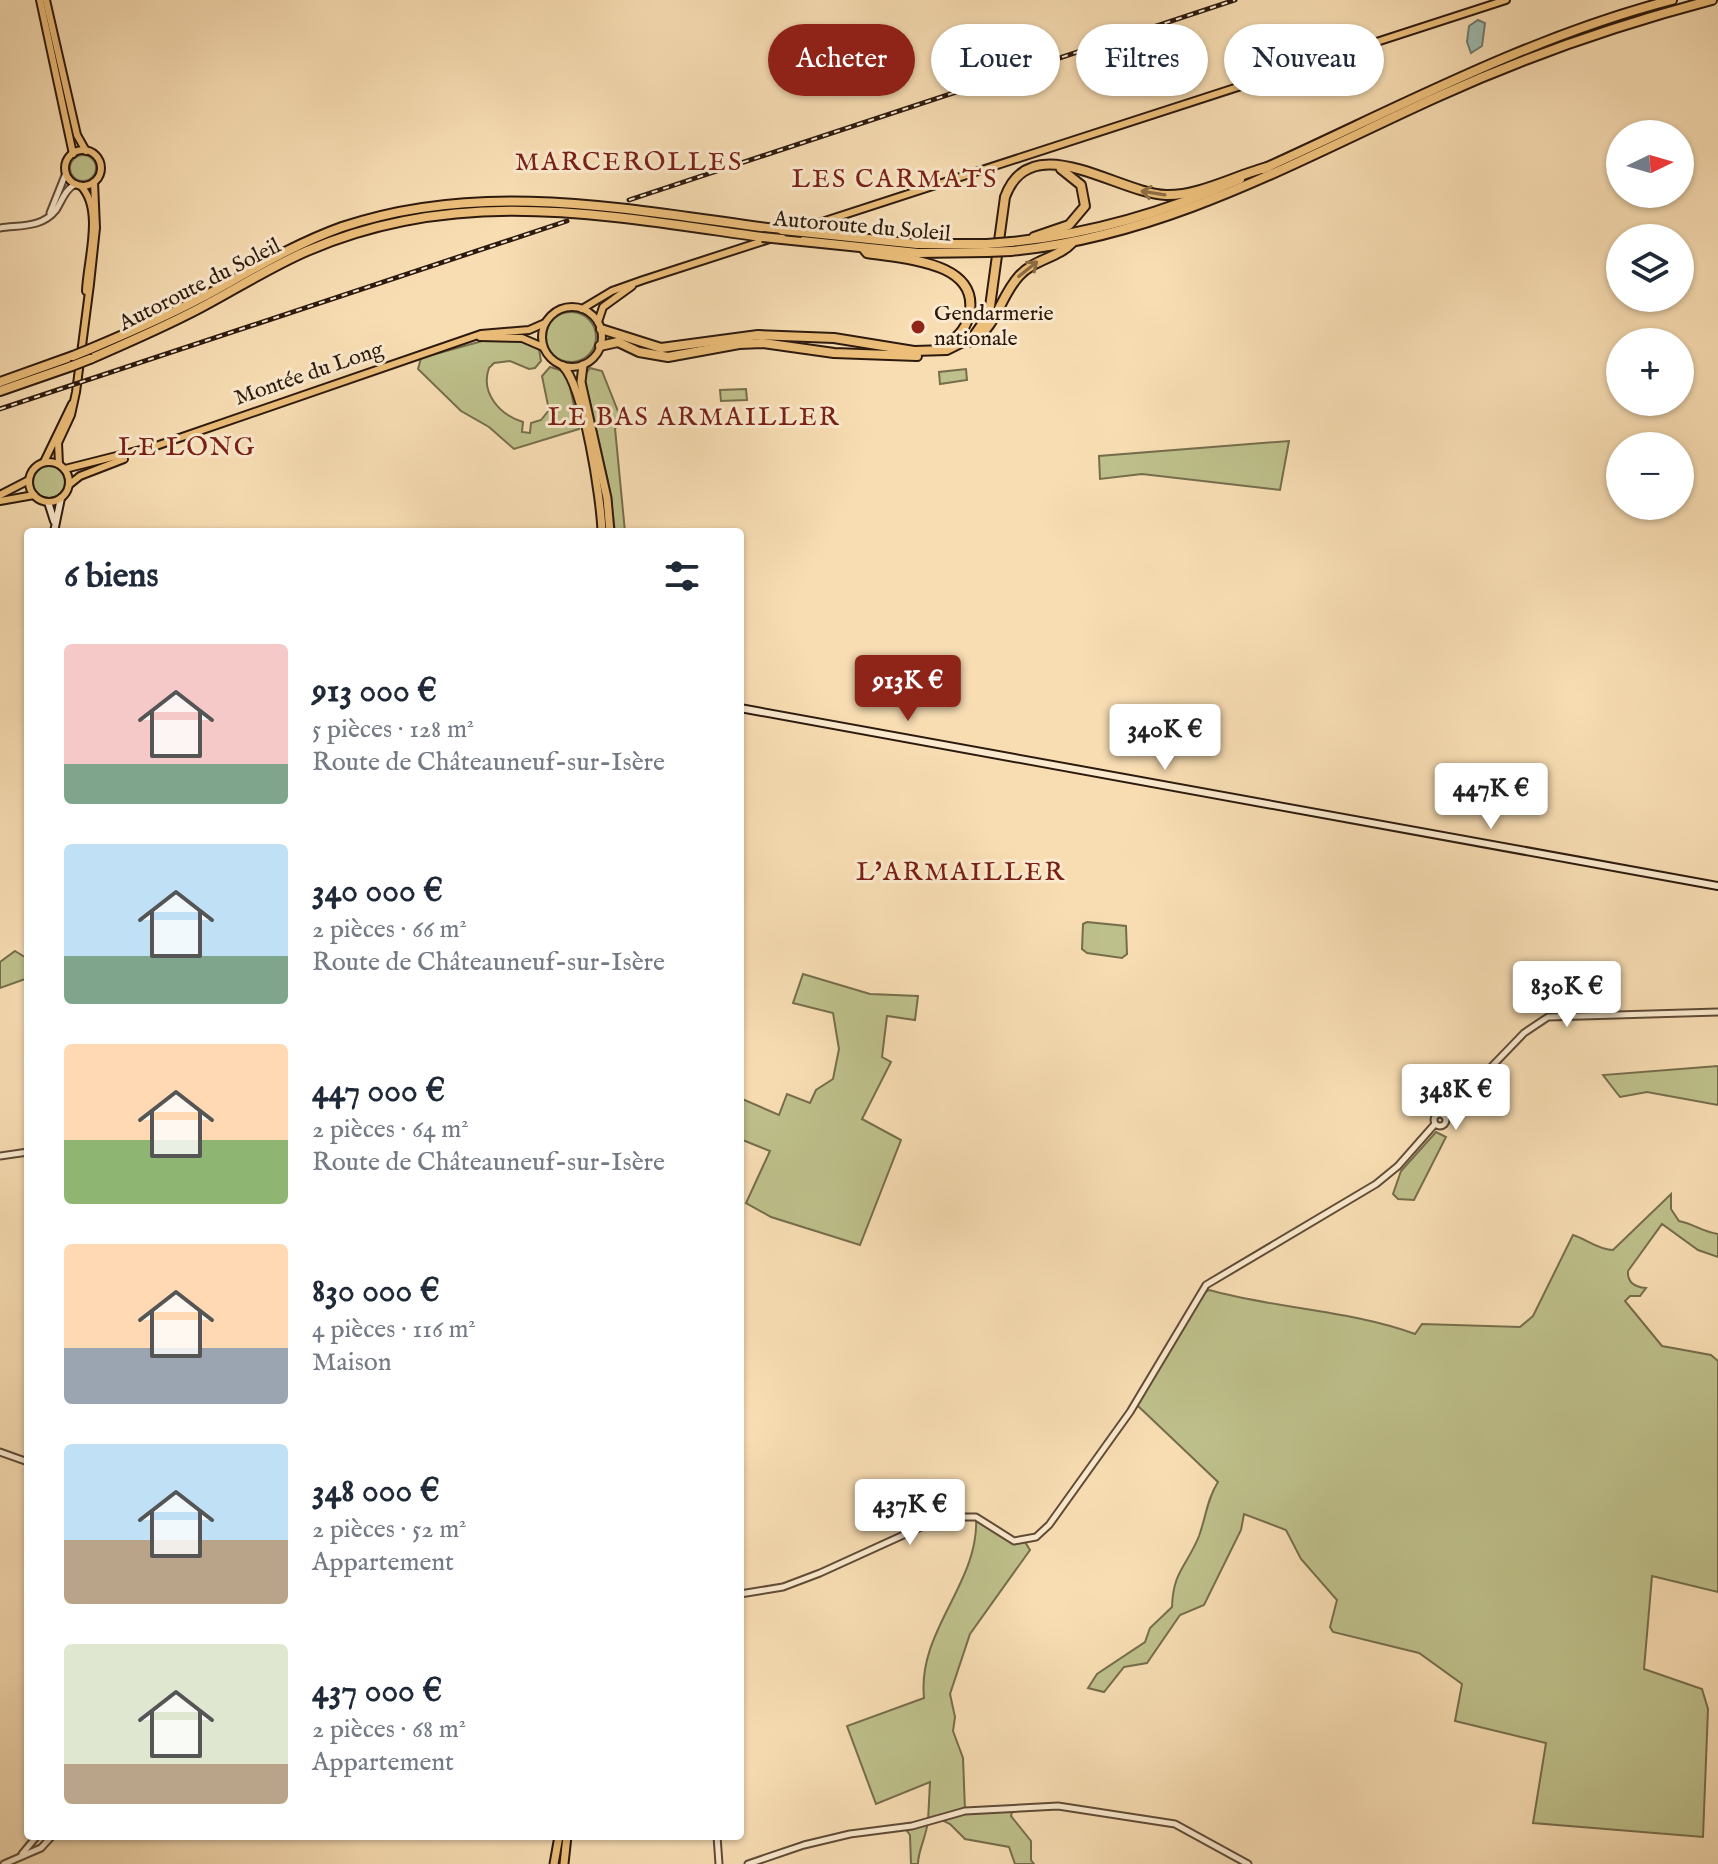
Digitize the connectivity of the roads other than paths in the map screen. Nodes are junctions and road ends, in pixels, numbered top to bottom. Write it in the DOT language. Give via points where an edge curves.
graph roads {
  1 [pos="40,0"];
  2 [pos="46,0"];
  3 [pos="1506,0"];
  4 [pos="1672,0"];
  5 [pos="1712,0"];
  6 [pos="1564,39"];
  7 [pos="1544,46"];
  8 [pos="86,151"];
  9 [pos="73,154"];
  10 [pos="1268,167"];
  11 [pos="66,173"];
  12 [pos="94,182"];
  13 [pos="78,185"];
  14 [pos="47,218"];
  15 [pos="0,228"];
  16 [pos="782,235"];
  17 [pos="1031,240"];
  18 [pos="1073,242"];
  19 [pos="1011,246"];
  20 [pos="863,248"];
  21 [pos="987,248"];
  22 [pos="643,280"];
  23 [pos="86,308"];
  24 [pos="582,309"];
  25 [pos="545,323"];
  26 [pos="599,326"];
  27 [pos="473,337"];
  28 [pos="969,345"];
  29 [pos="600,346"];
  30 [pos="543,347"];
  31 [pos="900,348"];
  32 [pos="90,354"];
  33 [pos="72,361"];
  34 [pos="583,365"];
  35 [pos="563,366"];
  36 [pos="0,382"];
  37 [pos="0,391"];
  38 [pos="74,401"];
  39 [pos="156,446"];
  40 [pos="44,462"];
  41 [pos="62,466"];
  42 [pos="29,480"];
  43 [pos="70,484"];
  44 [pos="34,495"];
  45 [pos="0,498"];
  46 [pos="61,498"];
  47 [pos="48,502"];
  48 [pos="54,528"];
  49 [pos="54,528"];
  50 [pos="602,528"];
  51 [pos="610,528"];
  52 [pos="744,709"];
  53 [pos="1718,886"];
  54 [pos="1718,1012"];
  55 [pos="24,1153"];
  56 [pos="0,1156"];
  57 [pos="0,1452"];
  58 [pos="24,1461"];
  59 [pos="744,1594"];
  60 [pos="35,1840"];
  61 [pos="45,1840"];
  62 [pos="558,1840"];
  63 [pos="567,1840"];
  64 [pos="717,1840"];
  65 [pos="30,1849"];
  66 [pos="3,1863"];
  67 [pos="554,1864"];
  68 [pos="564,1864"];
  69 [pos="719,1864"];
  70 [pos="748,1864"];
  71 [pos="1248,1864"];
  1 -- 9 [label="main road"];
  2 -- 8 [label="main road" via="77,135"];
  3 -- 22 [label="main road"];
  4 -- 6 [label="highway, Autoroute du Soleil"];
  5 -- 6 [label="highway, Autoroute du Soleil"];
  6 -- 7 [label="highway, Autoroute du Soleil"];
  7 -- 10 [label="highway, Autoroute du Soleil" via="1432,89"];
  7 -- 18 [label="highway, Autoroute du Soleil" via="1198,207"];
  8 -- 9 [label="main road"];
  8 -- 12 [label="main road" via="100,164"];
  9 -- 11 [label="main road"];
  10 -- 17 [label="highway, Autoroute du Soleil" via="1140,218"];
  10 -- 31 [label="highway, one-way" via="1165,195 1068,166 1044,163 1027,168 1012,180 1005,197 994,294 985,322 973,337 947,350"];
  11 -- 13 [label="main road"];
  11 -- 14 [label="street"];
  12 -- 13 [label="main road"];
  12 -- 23 [label="main road" via="96,228"];
  13 -- 14 [label="street" via="69,187"];
  13 -- 23 [label="main road" via="89,198 92,213"];
  14 -- 15 [label="street"];
  16 -- 20 [label="highway, Autoroute du Soleil"];
  16 -- 21 [label="highway, Autoroute du Soleil, bridge" via="802,232"];
  16 -- 32 [label="highway, Autoroute du Soleil, bridge" via="762,237 535,209 423,216 307,251 199,308"];
  16 -- 32 [label="highway, Autoroute du Soleil" via="577,203 500,200 422,208 343,227 304,243"];
  17 -- 19 [label="highway, Autoroute du Soleil"];
  17 -- 28 [label="highway" via="1069,225 1081,214 1084,191 1065,171 1030,170 1012,186 996,300 985,328"];
  18 -- 19 [label="highway, Autoroute du Soleil"];
  28 -- 18 [label="highway, one-way" via="988,329 1023,272"];
  19 -- 21 [label="highway, Autoroute du Soleil, bridge"];
  20 -- 21 [label="highway, Autoroute du Soleil"];
  20 -- 31 [label="highway" via="942,268 961,281 968,295 970,311 957,337 935,348"];
  22 -- 24 [label="main road"];
  22 -- 26 [label="main road" via="603,307"];
  23 -- 38 [label="main road"];
  24 -- 25 [label="main road" via="560,309"];
  24 -- 26 [label="main road"];
  25 -- 27 [label="main road, Montée du Long"];
  25 -- 30 [label="main road"];
  26 -- 29 [label="main road"];
  26 -- 31 [label="highway" via="661,348 758,335 824,337"];
  27 -- 30 [label="main road, Montée du Long" via="522,338"];
  27 -- 39 [label="main road, Montée du Long"];
  28 -- 29 [label="highway" via="935,355 899,356 739,344 668,357 618,342"];
  29 -- 34 [label="main road"];
  30 -- 35 [label="main road"];
  32 -- 33 [label="highway, Autoroute du Soleil, bridge"];
  33 -- 36 [label="highway, Autoroute du Soleil"];
  33 -- 37 [label="highway, Autoroute du Soleil"];
  34 -- 35 [label="main road"];
  34 -- 51 [label="highway" via="581,382"];
  35 -- 50 [label="highway" via="575,388"];
  38 -- 40 [label="main road"];
  38 -- 41 [label="main road" via="58,443"];
  39 -- 41 [label="main road, Montée du Long"];
  39 -- 43 [label="main road, Montée du Long"];
  40 -- 41 [label="main road"];
  40 -- 42 [label="main road"];
  41 -- 43 [label="main road"];
  42 -- 44 [label="main road"];
  42 -- 45 [label="main road"];
  43 -- 46 [label="main road"];
  44 -- 45 [label="main road"];
  44 -- 47 [label="main road"];
  46 -- 47 [label="main road"];
  46 -- 48 [label="main road"];
  47 -- 49 [label="main road"];
  52 -- 53 [label="main road"];
  54 -- 59 [label="street" via="1548,1017 1524,1033 1444,1116 1444,1123 1435,1124 1376,1184 1206,1285 1130,1412 1049,1525 1025,1542 1002,1535 976,1517 943,1517 806,1579"];
  55 -- 56 [label="street"];
  57 -- 58 [label="street"];
  60 -- 65 [label="street"];
  61 -- 65 [label="street"];
  62 -- 67 [label="highway"];
  63 -- 68 [label="highway"];
  64 -- 69 [label="street"];
  65 -- 66 [label="street"];
  70 -- 71 [label="street" via="804,1845 965,1811 1058,1806 1175,1824"];
}
